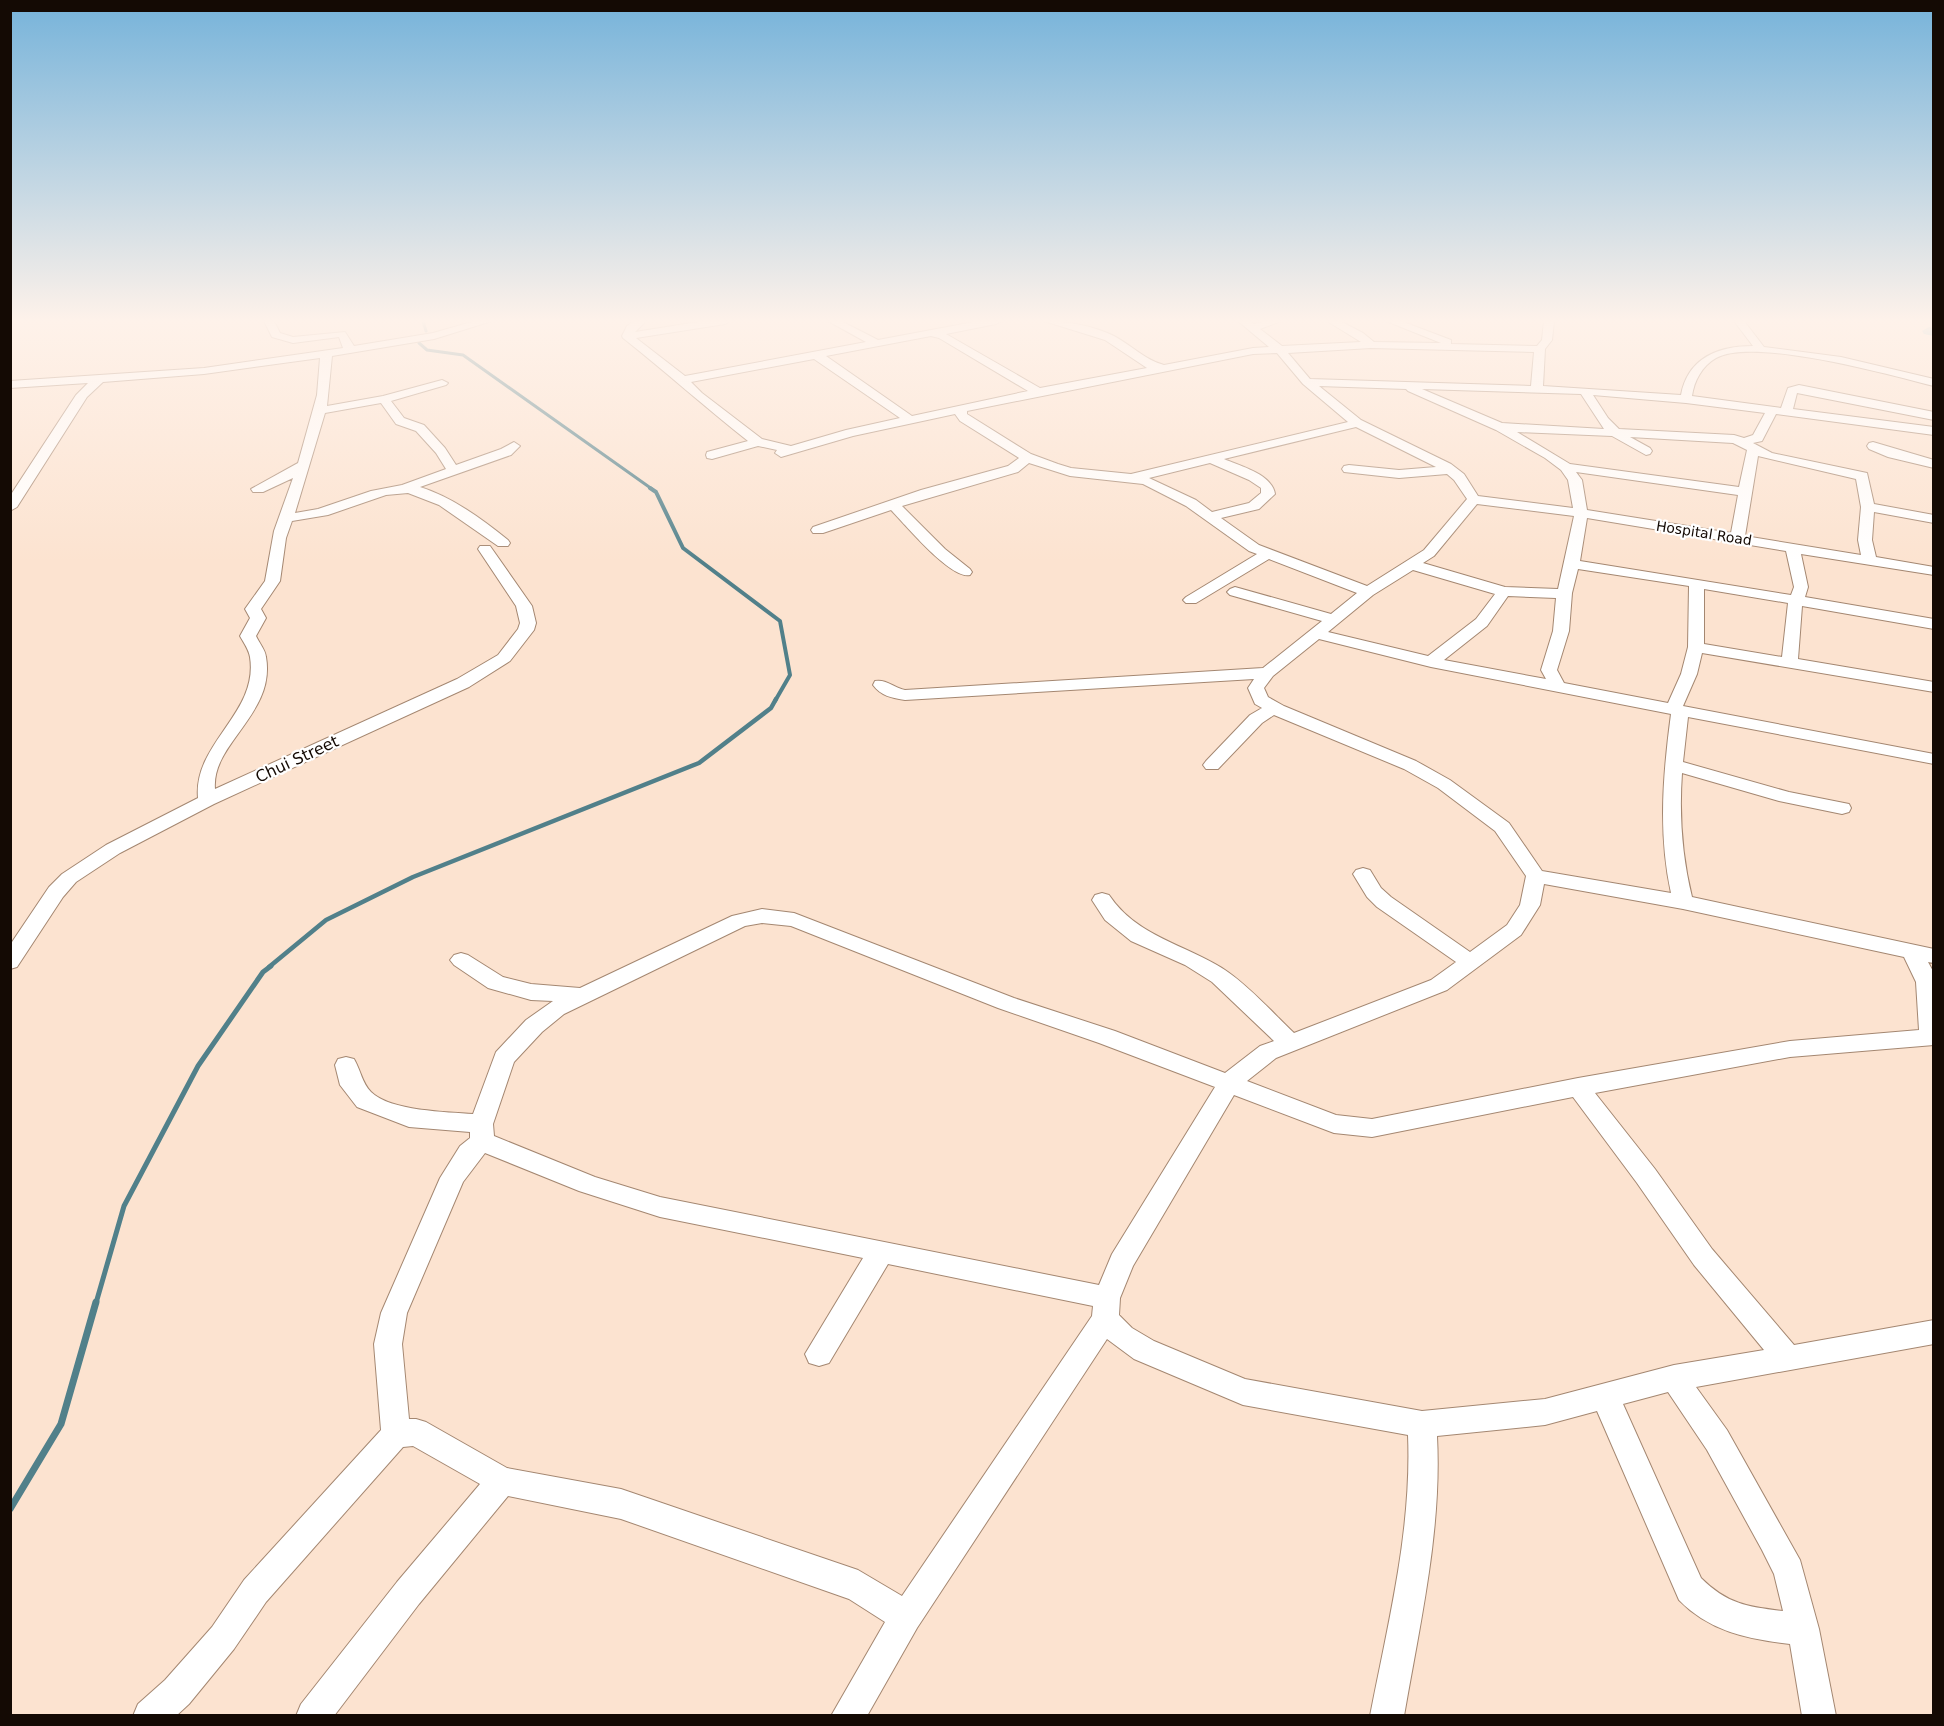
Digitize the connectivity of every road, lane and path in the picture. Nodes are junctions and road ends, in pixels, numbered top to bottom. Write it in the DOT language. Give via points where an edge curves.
graph roads {
  1 [pos="78,402"];
  2 [pos="321,402"];
  3 [pos="370,402"];
  4 [pos="380,402"];
  5 [pos="705,402"];
  6 [pos="884,402"];
  7 [pos="997,402"];
  8 [pos="1331,402"];
  9 [pos="1442,402"];
  10 [pos="1591,402"];
  11 [pos="1706,402"];
  12 [pos="1789,402"];
  13 [pos="1862,402"];
  14 [pos="961,410"];
  15 [pos="1772,410"];
  16 [pos="319,411"];
  17 [pos="1786,412"];
  18 [pos="1934,416"];
  19 [pos="912,421"];
  20 [pos="1863,422"];
  21 [pos="1357,423"];
  22 [pos="1500,426"];
  23 [pos="1610,430"];
  24 [pos="1934,431"];
  25 [pos="1655,434"];
  26 [pos="758,442"];
  27 [pos="1750,445"];
  28 [pos="514,446"];
  29 [pos="712,455"];
  30 [pos="1026,457"];
  31 [pos="1210,458"];
  32 [pos="1868,461"];
  33 [pos="1638,463"];
  34 [pos="1934,464"];
  35 [pos="302,466"];
  36 [pos="1566,467"];
  37 [pos="1349,469"];
  38 [pos="452,470"];
  39 [pos="1449,470"];
  40 [pos="1131,477"];
  41 [pos="258,489"];
  42 [pos="403,489"];
  43 [pos="1745,492"];
  44 [pos="1474,499"];
  45 [pos="894,505"];
  46 [pos="10,507"];
  47 [pos="1868,507"];
  48 [pos="1581,513"];
  49 [pos="1211,516"];
  50 [pos="287,517"];
  51 [pos="1934,519"];
  52 [pos="818,530"];
  53 [pos="1737,538"];
  54 [pos="503,543"];
  55 [pos="1793,548"];
  56 [pos="485,549"];
  57 [pos="1267,554"];
  58 [pos="1869,560"];
  59 [pos="1411,564"];
  60 [pos="1572,564"];
  61 [pos="1934,571"];
  62 [pos="965,572"];
  63 [pos="1697,583"];
  64 [pos="1235,592"];
  65 [pos="1368,592"];
  66 [pos="1503,592"];
  67 [pos="1563,593"];
  68 [pos="1191,600"];
  69 [pos="1796,600"];
  70 [pos="1333,620"];
  71 [pos="1934,624"];
  72 [pos="1316,634"];
  73 [pos="1696,647"];
  74 [pos="1431,662"];
  75 [pos="1789,664"];
  76 [pos="1267,674"];
  77 [pos="880,685"];
  78 [pos="1558,687"];
  79 [pos="1934,687"];
  80 [pos="1273,708"];
  81 [pos="1677,710"];
  82 [pos="1934,759"];
  83 [pos="1212,765"];
  84 [pos="1673,765"];
  85 [pos="207,800"];
  86 [pos="1842,808"];
  87 [pos="1363,874"];
  88 [pos="1536,876"];
  89 [pos="1102,900"];
  90 [pos="1683,902"];
  91 [pos="1923,953"];
  92 [pos="461,960"];
  93 [pos="10,962"];
  94 [pos="1470,962"];
  95 [pos="581,996"];
  96 [pos="1931,1037"];
  97 [pos="1291,1043"];
  98 [pos="346,1065"];
  99 [pos="1230,1082"];
  100 [pos="1578,1087"];
  101 [pos="481,1132"];
  102 [pos="881,1252"];
  103 [pos="1106,1309"];
  104 [pos="1934,1332"];
  105 [pos="819,1354"];
  106 [pos="1787,1358"];
  107 [pos="1674,1378"];
  108 [pos="1605,1396"];
  109 [pos="1422,1424"];
  110 [pos="396,1434"];
  111 [pos="502,1481"];
  112 [pos="906,1617"];
  113 [pos="1803,1629"];
  114 [pos="150,1716"];
  115 [pos="313,1716"];
  116 [pos="848,1716"];
  117 [pos="1387,1716"];
  118 [pos="1819,1716"];
  1 -- 46 [label="street"];
  2 -- 16 [label="street"];
  3 -- 16 [label="street"];
  4 -- 38 [label="street" via="400,421 420,428"];
  5 -- 26 [label="street"];
  6 -- 19 [label="street"];
  7 -- 14 [label="street"];
  8 -- 21 [label="street"];
  9 -- 22 [label="street"];
  10 -- 23 [label="street"];
  11 -- 15 [label="street"];
  12 -- 17 [label="street"];
  13 -- 18 [label="street"];
  14 -- 19 [label="street"];
  14 -- 30 [label="street" via="964,418"];
  15 -- 17 [label="street"];
  15 -- 27 [label="street" via="1758,438"];
  16 -- 35 [label="street"];
  17 -- 20 [label="street"];
  19 -- 26 [label="street" via="786,451"];
  20 -- 24 [label="street"];
  20 -- 32 [label="street"];
  21 -- 31 [label="street"];
  21 -- 39 [label="street"];
  22 -- 23 [label="street"];
  22 -- 36 [label="street"];
  23 -- 25 [label="street"];
  23 -- 33 [label="street"];
  25 -- 27 [label="street"];
  25 -- 33 [label="street"];
  26 -- 29 [label="street"];
  27 -- 32 [label="street" via="1769,456"];
  27 -- 43 [label="street"];
  28 -- 38 [label="street"];
  30 -- 40 [label="street" via="1070,472"];
  30 -- 45 [label="street" via="1013,469"];
  31 -- 40 [label="street"];
  31 -- 49 [label="street" via="1254,477 1267,487 1268,494 1254,506"];
  32 -- 34 [label="street" via="1893,454"];
  32 -- 47 [label="street"];
  33 -- 36 [label="street"];
  33 -- 43 [label="street"];
  35 -- 41 [label="street"];
  35 -- 50 [label="street"];
  36 -- 48 [label="street" via="1575,480"];
  37 -- 39 [label="street" via="1399,474"];
  38 -- 42 [label="street"];
  39 -- 44 [label="street"];
  40 -- 49 [label="street" via="1147,481"];
  42 -- 50 [label="street" via="316,515"];
  42 -- 54 [label="street" via="428,494"];
  43 -- 53 [label="street"];
  44 -- 48 [label="street, Hospital Road"];
  44 -- 59 [label="street" via="1429,553"];
  45 -- 52 [label="street"];
  45 -- 62 [label="street"];
  47 -- 51 [label="street"];
  47 -- 58 [label="street" via="1865,540"];
  48 -- 53 [label="street, Hospital Road"];
  48 -- 60 [label="street"];
  49 -- 57 [label="street" via="1236,537"];
  50 -- 85 [label="street" via="279,529 274,578 253,609 258,618 248,636 259,657 259,681 248,711 208,769 204,790"];
  53 -- 55 [label="street, Hospital Road"];
  55 -- 58 [label="street, Hospital Road"];
  55 -- 69 [label="street" via="1801,587"];
  56 -- 85 [label="street, Chui Street" via="524,606 528,623 504,658 463,683"];
  57 -- 65 [label="street"];
  57 -- 68 [label="street"];
  58 -- 61 [label="street, Hospital Road"];
  59 -- 65 [label="street"];
  59 -- 66 [label="street"];
  60 -- 63 [label="street"];
  60 -- 67 [label="street"];
  63 -- 69 [label="street"];
  63 -- 73 [label="street"];
  64 -- 70 [label="street"];
  65 -- 70 [label="street"];
  66 -- 67 [label="street"];
  66 -- 74 [label="street" via="1497,608 1482,624"];
  67 -- 78 [label="street" via="1561,631 1549,669"];
  69 -- 71 [label="street"];
  69 -- 75 [label="street"];
  70 -- 72 [label="street"];
  72 -- 74 [label="street"];
  72 -- 76 [label="street"];
  73 -- 75 [label="street"];
  73 -- 81 [label="street"];
  74 -- 78 [label="street"];
  75 -- 79 [label="street"];
  76 -- 77 [label="street" via="905,695"];
  76 -- 80 [label="street" via="1256,688 1261,700"];
  78 -- 81 [label="street"];
  80 -- 83 [label="street" via="1256,719"];
  80 -- 88 [label="street" via="1410,765 1444,784 1502,827"];
  81 -- 82 [label="street"];
  81 -- 84 [label="street"];
  84 -- 86 [label="street" via="1786,797"];
  84 -- 90 [label="street" via="1673,855"];
  85 -- 93 [label="street, Chui Street" via="113,849 69,878"];
  87 -- 94 [label="street" via="1383,902"];
  88 -- 90 [label="street"];
  88 -- 94 [label="street" via="1530,905 1514,930"];
  89 -- 97 [label="street" via="1112,915 1138,936 1220,977"];
  90 -- 91 [label="street"];
  91 -- 96 [label="street"];
  92 -- 95 [label="street" via="496,983 531,992"];
  94 -- 97 [label="street" via="1439,985"];
  95 -- 99 [label="street" via="739,921 762,916 794,920 1006,1003"];
  95 -- 101 [label="street" via="534,1026 504,1058"];
  96 -- 100 [label="street" via="1790,1048"];
  97 -- 99 [label="street" via="1268,1052"];
  98 -- 101 [label="street" via="352,1085 365,1101 409,1118"];
  99 -- 100 [label="street" via="1334,1124 1372,1128"];
  99 -- 103 [label="street" via="1121,1262"];
  100 -- 106 [label="street" via="1703,1257"];
  101 -- 102 [label="street" via="535,1166 635,1201"];
  101 -- 110 [label="street" via="452,1178 394,1313 388,1344"];
  102 -- 103 [label="street"];
  102 -- 105 [label="street"];
  103 -- 109 [label="street" via="1122,1336 1144,1350 1243,1392"];
  103 -- 112 [label="street"];
  104 -- 106 [label="street"];
  106 -- 107 [label="street"];
  107 -- 108 [label="street"];
  107 -- 113 [label="street" via="1717,1440 1773,1539 1789,1571"];
  108 -- 109 [label="street" via="1545,1412"];
  108 -- 113 [label="street" via="1690,1589 1699,1600 1734,1621"];
  109 -- 117 [label="street" via="1422,1519"];
  110 -- 111 [label="street" via="416,1432"];
  110 -- 114 [label="street" via="255,1591 223,1638 177,1692"];
  111 -- 112 [label="street" via="621,1504 858,1586"];
  111 -- 115 [label="street" via="408,1593"];
  112 -- 116 [label="street"];
  113 -- 118 [label="street"];
}
